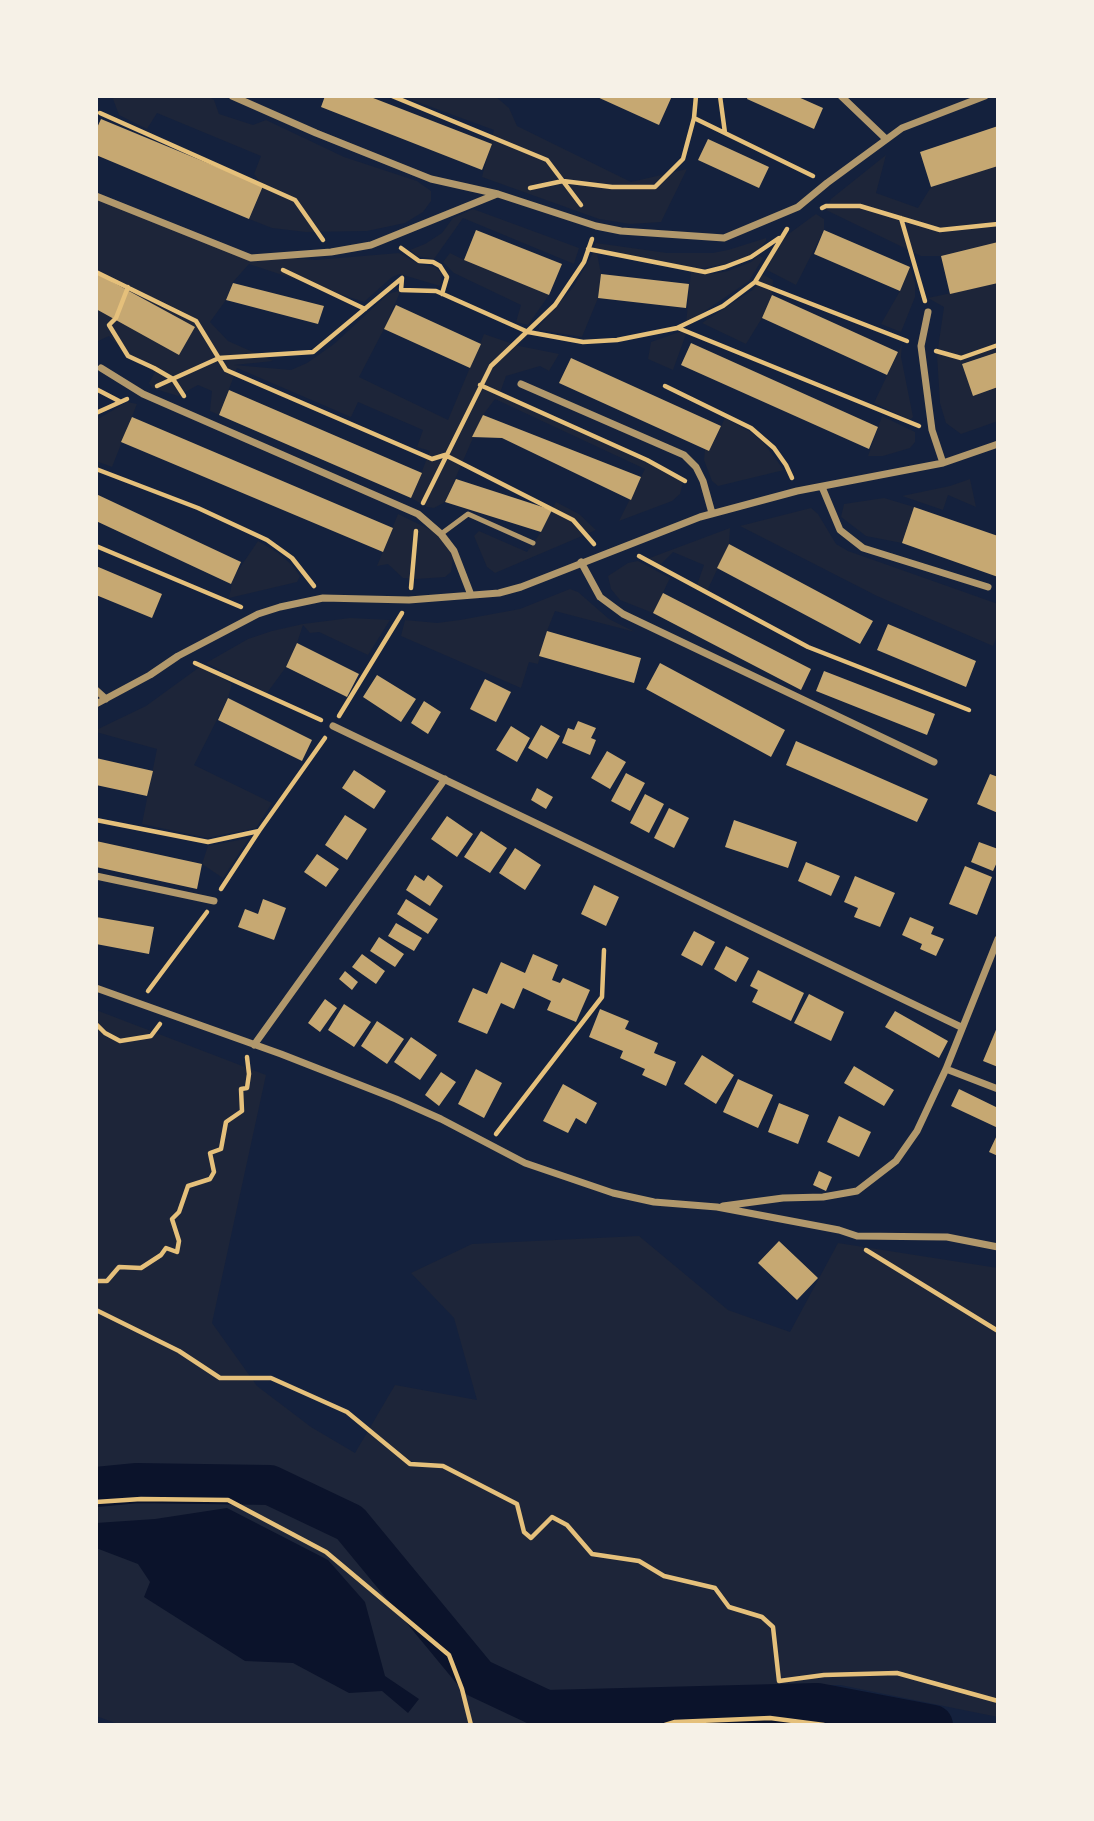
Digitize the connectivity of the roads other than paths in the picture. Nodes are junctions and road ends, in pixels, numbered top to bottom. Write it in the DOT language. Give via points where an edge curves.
graph roads {
  1 [pos="232,96"];
  2 [pos="841,96"];
  3 [pos="985,96"];
  4 [pos="886,139"];
  5 [pos="498,194"];
  6 [pos="96,196"];
  7 [pos="928,312"];
  8 [pos="101,368"];
  9 [pos="521,384"];
  10 [pos="998,444"];
  11 [pos="943,463"];
  12 [pos="822,487"];
  13 [pos="712,513"];
  14 [pos="441,534"];
  15 [pos="533,543"];
  16 [pos="581,562"];
  17 [pos="988,587"];
  18 [pos="471,596"];
  19 [pos="96,690"];
  20 [pos="106,699"];
  21 [pos="96,704"];
  22 [pos="333,726"];
  23 [pos="934,762"];
  24 [pos="445,779"];
  25 [pos="96,876"];
  26 [pos="214,901"];
  27 [pos="998,939"];
  28 [pos="96,988"];
  29 [pos="961,1027"];
  30 [pos="254,1045"];
  31 [pos="946,1069"];
  32 [pos="998,1089"];
  33 [pos="716,1207"];
  34 [pos="998,1247"];
  1 -- 5 [label="street" via="431,179"];
  2 -- 4 [label="street"];
  3 -- 4 [label="street" via="902,128"];
  4 -- 5 [label="street" via="798,207 724,238 621,231"];
  5 -- 6 [label="street" via="371,245 251,258"];
  7 -- 11 [label="street" via="921,346 932,430"];
  8 -- 14 [label="street" via="143,394 418,513"];
  9 -- 13 [label="street" via="684,455 696,467"];
  10 -- 11 [label="street"];
  11 -- 12 [label="street"];
  12 -- 13 [label="street"];
  12 -- 17 [label="street" via="840,530 863,548"];
  13 -- 16 [label="street"];
  14 -- 15 [label="lane" via="468,514"];
  14 -- 18 [label="street" via="454,551"];
  16 -- 18 [label="street" via="521,587"];
  16 -- 23 [label="street" via="600,597 623,614"];
  18 -- 20 [label="street" via="323,598 280,607 178,656"];
  19 -- 20 [label="street"];
  20 -- 21 [label="street"];
  22 -- 24 [label="street"];
  24 -- 29 [label="street"];
  24 -- 30 [label="street"];
  25 -- 26 [label="street"];
  27 -- 29 [label="street"];
  28 -- 30 [label="street"];
  29 -- 31 [label="street"];
  30 -- 33 [label="street" via="396,1099 526,1163 613,1193"];
  31 -- 32 [label="street"];
  31 -- 33 [label="street" via="917,1131 896,1161 857,1191"];
  33 -- 34 [label="street" via="857,1236 947,1237"];
}
